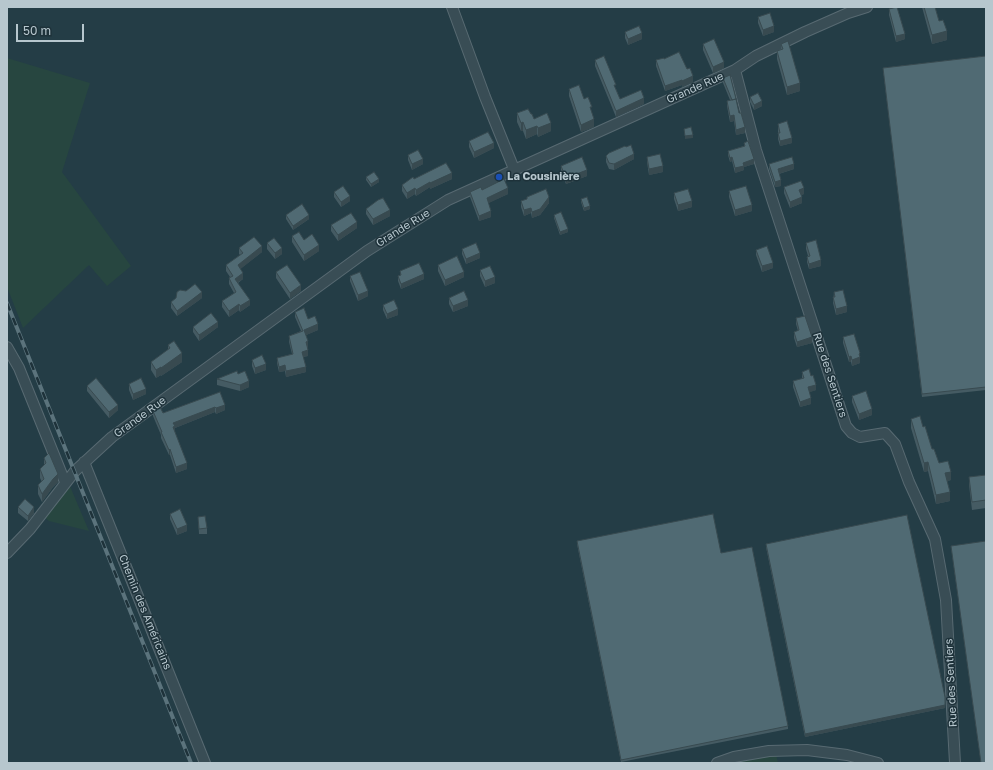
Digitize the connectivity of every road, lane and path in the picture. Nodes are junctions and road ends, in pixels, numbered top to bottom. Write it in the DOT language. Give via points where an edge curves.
graph roads {
  1 [pos="452,7"];
  2 [pos="867,7"];
  3 [pos="735,70"];
  4 [pos="514,169"];
  5 [pos="7,347"];
  6 [pos="84,462"];
  7 [pos="65,482"];
  8 [pos="7,553"];
  9 [pos="205,763"];
  10 [pos="717,763"];
  11 [pos="878,763"];
  12 [pos="955,763"];
  1 -- 4 [label="street"];
  2 -- 3 [label="street, Grande Rue" via="805,32 756,56"];
  3 -- 4 [label="street, Grande Rue"];
  3 -- 12 [label="street, Rue des Sentiers" via="756,150 846,426 860,437 885,432 895,444 935,539 946,600"];
  4 -- 6 [label="street, Grande Rue" via="448,200 367,251 118,432"];
  5 -- 7 [label="street"];
  6 -- 7 [label="street, Grande Rue"];
  6 -- 9 [label="street, Chemin des Américains"];
  7 -- 8 [label="street, Grande Rue" via="30,529"];
  10 -- 11 [label="street" via="734,757 769,751 807,750 847,755"];
}
